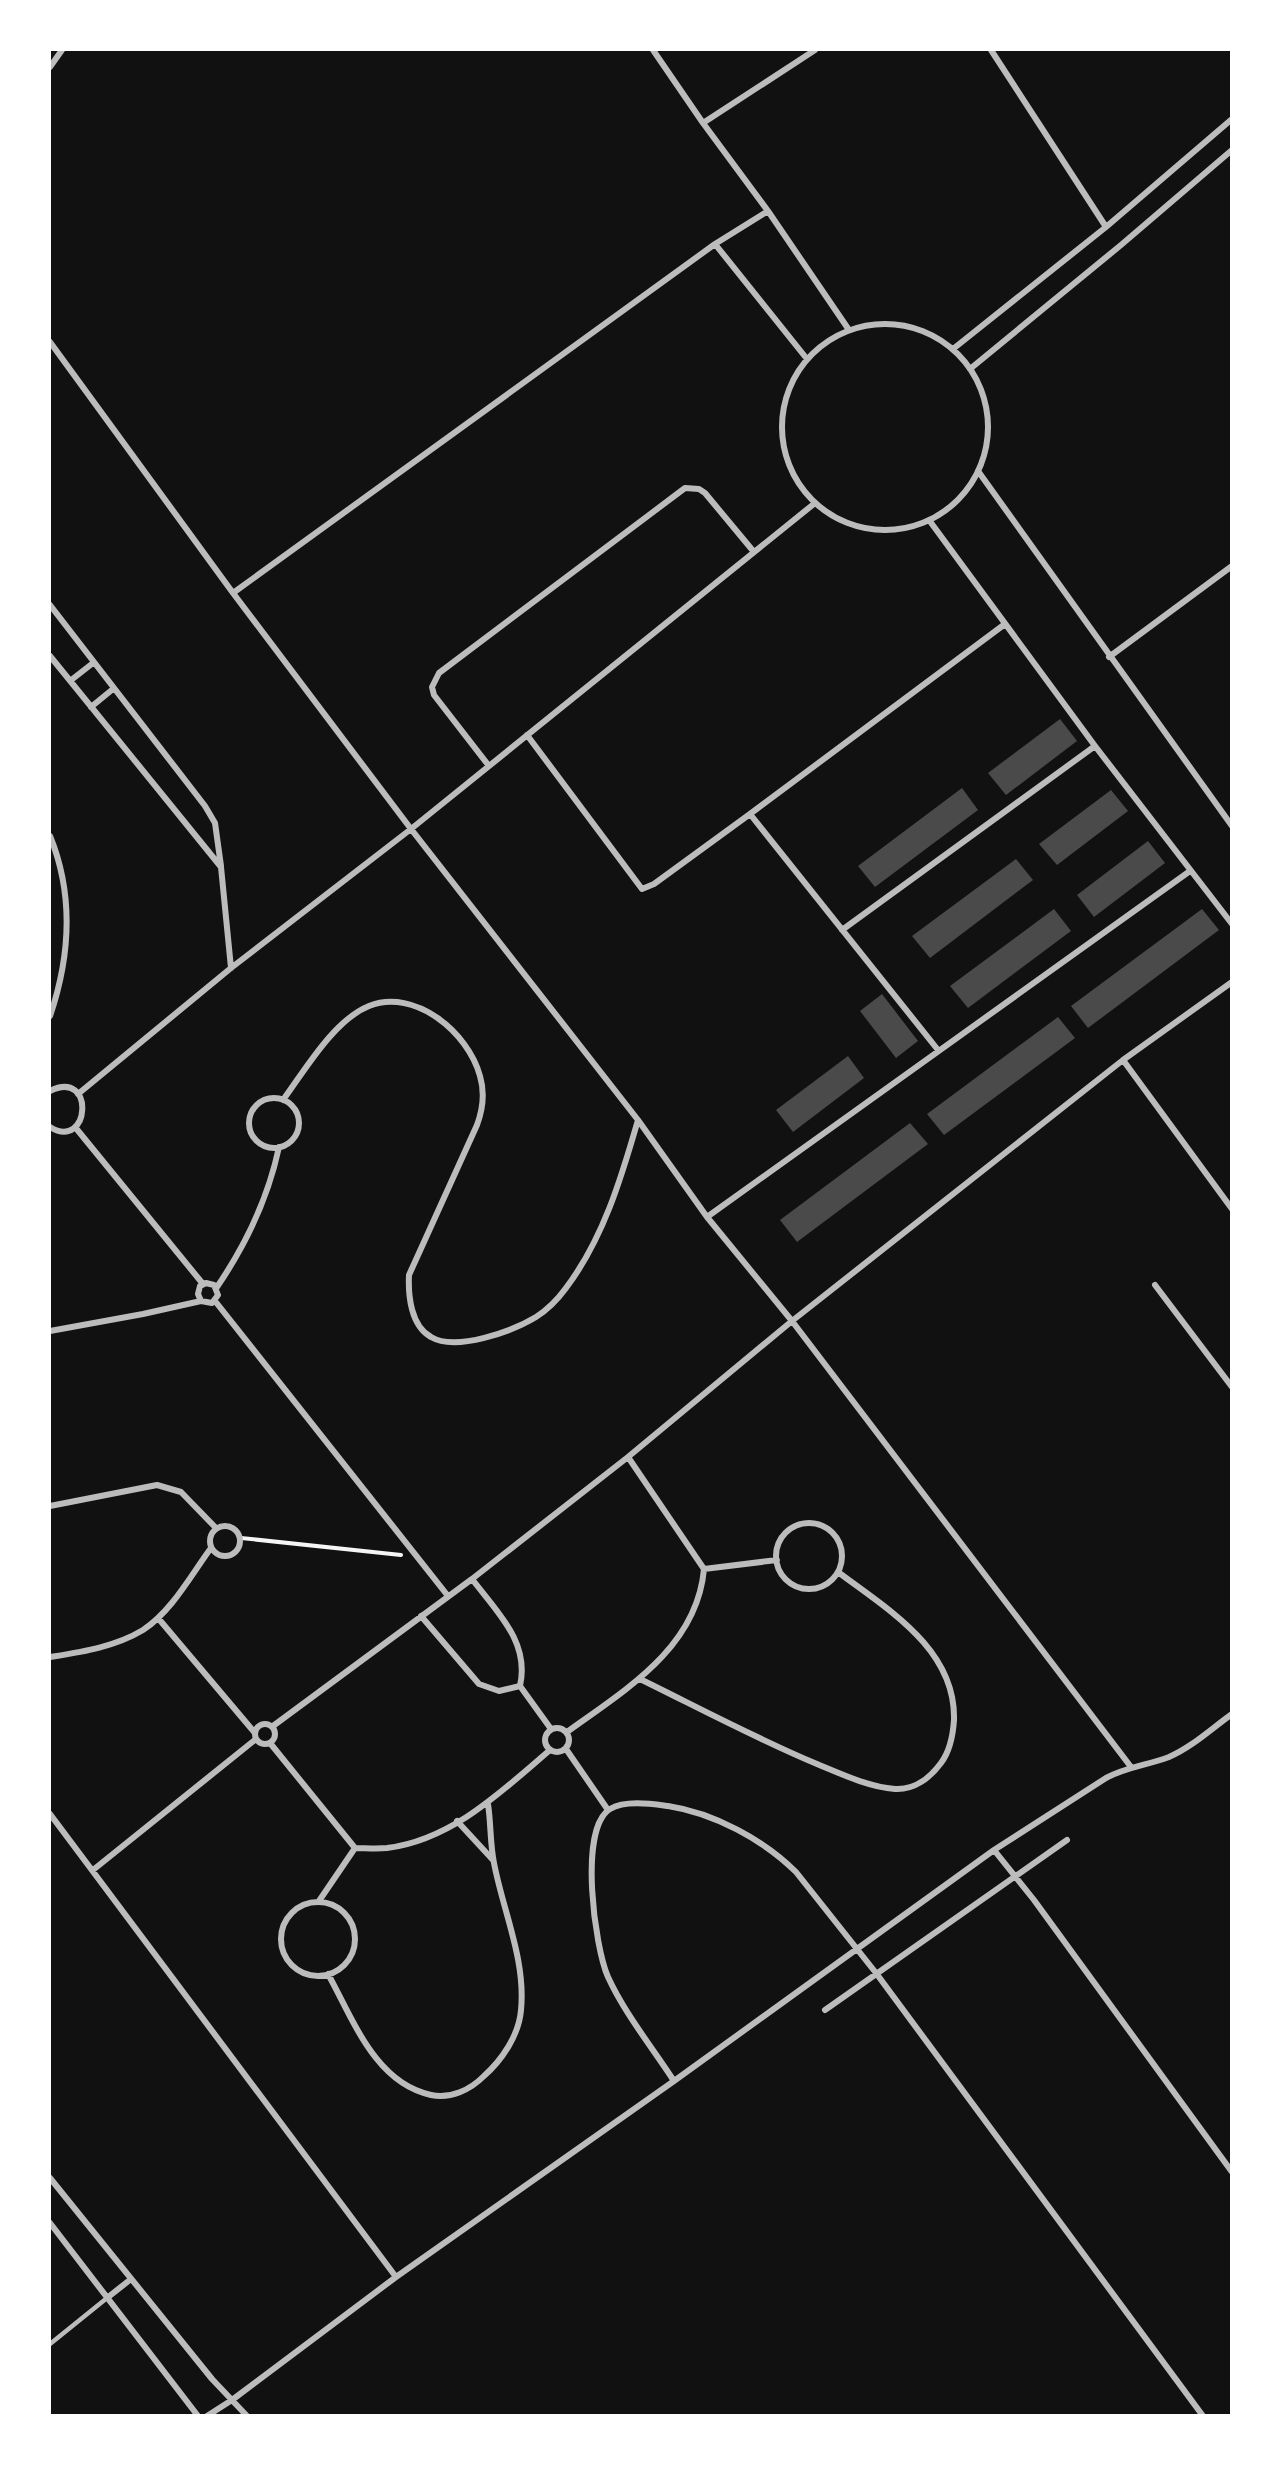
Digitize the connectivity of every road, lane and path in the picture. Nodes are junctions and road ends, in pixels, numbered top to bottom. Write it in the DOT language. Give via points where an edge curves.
graph roads {
  1 [pos="62,50"];
  2 [pos="653,50"];
  3 [pos="815,50"];
  4 [pos="991,50"];
  5 [pos="50,67"];
  6 [pos="1232,119"];
  7 [pos="703,123"];
  8 [pos="1232,150"];
  9 [pos="768,211"];
  10 [pos="1106,227"];
  11 [pos="715,244"];
  12 [pos="849,330"];
  13 [pos="50,342"];
  14 [pos="953,349"];
  15 [pos="807,359"];
  16 [pos="970,369"];
  17 [pos="978,471"];
  18 [pos="815,503"];
  19 [pos="929,520"];
  20 [pos="754,552"];
  21 [pos="1232,566"];
  22 [pos="233,593"];
  23 [pos="50,605"];
  24 [pos="1005,624"];
  25 [pos="50,656"];
  26 [pos="1109,657"];
  27 [pos="93,663"];
  28 [pos="70,681"];
  29 [pos="113,689"];
  30 [pos="91,707"];
  31 [pos="527,735"];
  32 [pos="1095,746"];
  33 [pos="489,766"];
  34 [pos="750,814"];
  35 [pos="1232,826"];
  36 [pos="411,829"];
  37 [pos="50,836"];
  38 [pos="221,867"];
  39 [pos="1190,871"];
  40 [pos="1232,924"];
  41 [pos="842,930"];
  42 [pos="231,968"];
  43 [pos="1232,982"];
  44 [pos="50,1016"];
  45 [pos="938,1050"];
  46 [pos="1123,1060"];
  47 [pos="50,1091"];
  48 [pos="78,1094"];
  49 [pos="283,1100"];
  50 [pos="638,1120"];
  51 [pos="50,1127"];
  52 [pos="75,1127"];
  53 [pos="279,1147"];
  54 [pos="1232,1209"];
  55 [pos="707,1217"];
  56 [pos="203,1284"];
  57 [pos="1155,1285"];
  58 [pos="217,1287"];
  59 [pos="201,1301"];
  60 [pos="215,1301"];
  61 [pos="792,1321"];
  62 [pos="50,1330"];
  63 [pos="1232,1387"];
  64 [pos="628,1457"];
  65 [pos="50,1506"];
  66 [pos="216,1528"];
  67 [pos="241,1538"];
  68 [pos="211,1548"];
  69 [pos="418,1557"];
  70 [pos="777,1560"];
  71 [pos="704,1569"];
  72 [pos="838,1572"];
  73 [pos="472,1579"];
  74 [pos="448,1596"];
  75 [pos="421,1616"];
  76 [pos="158,1618"];
  77 [pos="50,1657"];
  78 [pos="640,1679"];
  79 [pos="520,1686"];
  80 [pos="1232,1714"];
  81 [pos="273,1726"];
  82 [pos="551,1729"];
  83 [pos="567,1732"];
  84 [pos="256,1736"];
  85 [pos="270,1743"];
  86 [pos="566,1749"];
  87 [pos="550,1750"];
  88 [pos="1131,1767"];
  89 [pos="488,1804"];
  90 [pos="608,1810"];
  91 [pos="50,1814"];
  92 [pos="457,1821"];
  93 [pos="1067,1840"];
  94 [pos="354,1848"];
  95 [pos="994,1850"];
  96 [pos="493,1860"];
  97 [pos="93,1870"];
  98 [pos="1016,1876"];
  99 [pos="319,1902"];
  100 [pos="857,1950"];
  101 [pos="876,1973"];
  102 [pos="328,1974"];
  103 [pos="825,2010"];
  104 [pos="674,2081"];
  105 [pos="1232,2172"];
  106 [pos="50,2178"];
  107 [pos="50,2223"];
  108 [pos="396,2277"];
  109 [pos="131,2279"];
  110 [pos="106,2298"];
  111 [pos="50,2344"];
  112 [pos="232,2400"];
  113 [pos="198,2415"];
  114 [pos="207,2415"];
  115 [pos="247,2415"];
  116 [pos="1203,2415"];
  1 -- 5 [label="street"];
  2 -- 7 [label="street"];
  3 -- 7 [label="street"];
  4 -- 10 [label="street"];
  6 -- 10 [label="street"];
  7 -- 9 [label="street"];
  8 -- 16 [label="street"];
  9 -- 11 [label="street"];
  9 -- 12 [label="street"];
  10 -- 14 [label="street"];
  11 -- 15 [label="street"];
  11 -- 22 [label="street"];
  12 -- 14 [label="street" via="876,324 904,326 930,334"];
  12 -- 15 [label="street" via="826,342"];
  13 -- 22 [label="street"];
  14 -- 16 [label="street"];
  15 -- 18 [label="street" via="790,386 782,416 784,448 795,478"];
  16 -- 17 [label="street" via="982,393 988,419 986,446"];
  17 -- 19 [label="street" via="958,500"];
  17 -- 26 [label="street"];
  18 -- 19 [label="street" via="840,520 870,529 900,528"];
  18 -- 20 [label="street"];
  19 -- 24 [label="street"];
  20 -- 31 [label="street"];
  20 -- 33 [label="street" via="705,493 685,489 439,673 432,687 434,695"];
  21 -- 26 [label="street"];
  22 -- 36 [label="street"];
  23 -- 27 [label="street"];
  24 -- 32 [label="street"];
  24 -- 34 [label="street"];
  25 -- 28 [label="street"];
  26 -- 35 [label="street"];
  27 -- 28 [label="street"];
  27 -- 29 [label="street"];
  28 -- 30 [label="street"];
  29 -- 30 [label="street"];
  29 -- 38 [label="street" via="205,806 215,823"];
  30 -- 38 [label="street"];
  31 -- 33 [label="street"];
  31 -- 34 [label="street" via="642,889"];
  32 -- 39 [label="street"];
  32 -- 41 [label="street"];
  33 -- 36 [label="street"];
  34 -- 41 [label="street"];
  36 -- 42 [label="street"];
  36 -- 50 [label="street"];
  37 -- 44 [label="street" via="61,870 67,925 60,984"];
  38 -- 42 [label="street"];
  39 -- 40 [label="street"];
  39 -- 45 [label="street"];
  41 -- 45 [label="street"];
  42 -- 48 [label="street"];
  43 -- 46 [label="street"];
  45 -- 55 [label="street"];
  46 -- 54 [label="street"];
  46 -- 61 [label="street"];
  47 -- 48 [label="street" via="61,1087"];
  48 -- 52 [label="street" via="84,1111"];
  49 -- 50 [label="street" via="342,1023 381,1002 401,1001 422,1009 468,1049 481,1078 483,1108 409,1275 410,1301 419,1324 430,1337 448,1342 480,1338 521,1325 538,1316 564,1290 590,1250 618,1188"];
  49 -- 53 [label="street" via="295,1109 299,1125 296,1136"];
  49 -- 53 [label="street" via="262,1101 253,1110 249,1123 259,1142"];
  50 -- 55 [label="street"];
  51 -- 52 [label="street" via="65,1131"];
  52 -- 56 [label="street"];
  53 -- 58 [label="street" via="266,1199"];
  55 -- 61 [label="street"];
  56 -- 58 [label="street"];
  56 -- 59 [label="street" via="198,1294"];
  57 -- 63 [label="street"];
  58 -- 60 [label="street"];
  59 -- 60 [label="street"];
  59 -- 62 [label="street"];
  60 -- 69 [label="street"];
  61 -- 64 [label="street"];
  61 -- 88 [label="street"];
  64 -- 71 [label="street"];
  64 -- 73 [label="street"];
  65 -- 66 [label="street" via="157,1485 181,1492"];
  66 -- 67 [label="street" via="231,1526"];
  66 -- 68 [label="street" via="211,1534"];
  67 -- 68 [label="street" via="234,1554 217,1554"];
  67 -- 69 [label="path"];
  68 -- 76 [label="street"];
  69 -- 74 [label="street"];
  70 -- 71 [label="street"];
  70 -- 72 [label="street" via="787,1580 803,1588 820,1587"];
  70 -- 72 [label="street" via="778,1545 787,1532 801,1524 816,1524 830,1530 840,1543 842,1558"];
  71 -- 78 [label="street" via="701,1595 684,1630"];
  72 -- 78 [label="street" via="910,1627 939,1664 949,1688 954,1715 949,1748 932,1774 915,1786 894,1789 836,1772"];
  73 -- 74 [label="street"];
  73 -- 79 [label="street" via="520,1647"];
  74 -- 75 [label="street"];
  75 -- 79 [label="street" via="479,1684 499,1691"];
  75 -- 81 [label="street"];
  76 -- 77 [label="street" via="143,1630 111,1644"];
  76 -- 84 [label="street"];
  78 -- 83 [label="street"];
  79 -- 82 [label="street"];
  80 -- 88 [label="street" via="1183,1750"];
  81 -- 84 [label="street" via="264,1723 256,1729"];
  81 -- 85 [label="street" via="276,1735"];
  82 -- 83 [label="street"];
  82 -- 87 [label="street" via="545,1739"];
  83 -- 86 [label="street" via="570,1738"];
  84 -- 85 [label="street" via="260,1743"];
  84 -- 97 [label="street"];
  85 -- 94 [label="street"];
  86 -- 87 [label="street"];
  86 -- 90 [label="street"];
  87 -- 89 [label="street"];
  88 -- 95 [label="street" via="1106,1778"];
  89 -- 92 [label="street"];
  89 -- 96 [label="street"];
  90 -- 100 [label="street" via="622,1805 656,1804 691,1811 765,1846 796,1872"];
  90 -- 104 [label="street" via="596,1838 591,1876 603,1961 621,2000"];
  91 -- 97 [label="street"];
  92 -- 94 [label="street" via="428,1838 386,1848"];
  92 -- 96 [label="street"];
  93 -- 98 [label="street"];
  94 -- 99 [label="street"];
  95 -- 98 [label="street"];
  95 -- 100 [label="street"];
  96 -- 102 [label="street" via="516,1954 521,2013 502,2057 476,2084 465,2091 436,2096 398,2081 371,2051"];
  97 -- 108 [label="street"];
  98 -- 101 [label="street"];
  98 -- 105 [label="street"];
  99 -- 102 [label="street" via="343,1911 355,1934 355,1947 349,1959"];
  99 -- 102 [label="street" via="304,1904 291,1912 283,1925 282,1947 288,1961 299,1971"];
  100 -- 101 [label="street"];
  100 -- 104 [label="street"];
  101 -- 103 [label="street"];
  101 -- 116 [label="street"];
  104 -- 108 [label="street"];
  106 -- 109 [label="street"];
  107 -- 110 [label="street"];
  108 -- 112 [label="street"];
  109 -- 110 [label="street"];
  109 -- 112 [label="street"];
  110 -- 111 [label="lane"];
  110 -- 113 [label="street"];
  112 -- 114 [label="street"];
  112 -- 115 [label="street"];
}
